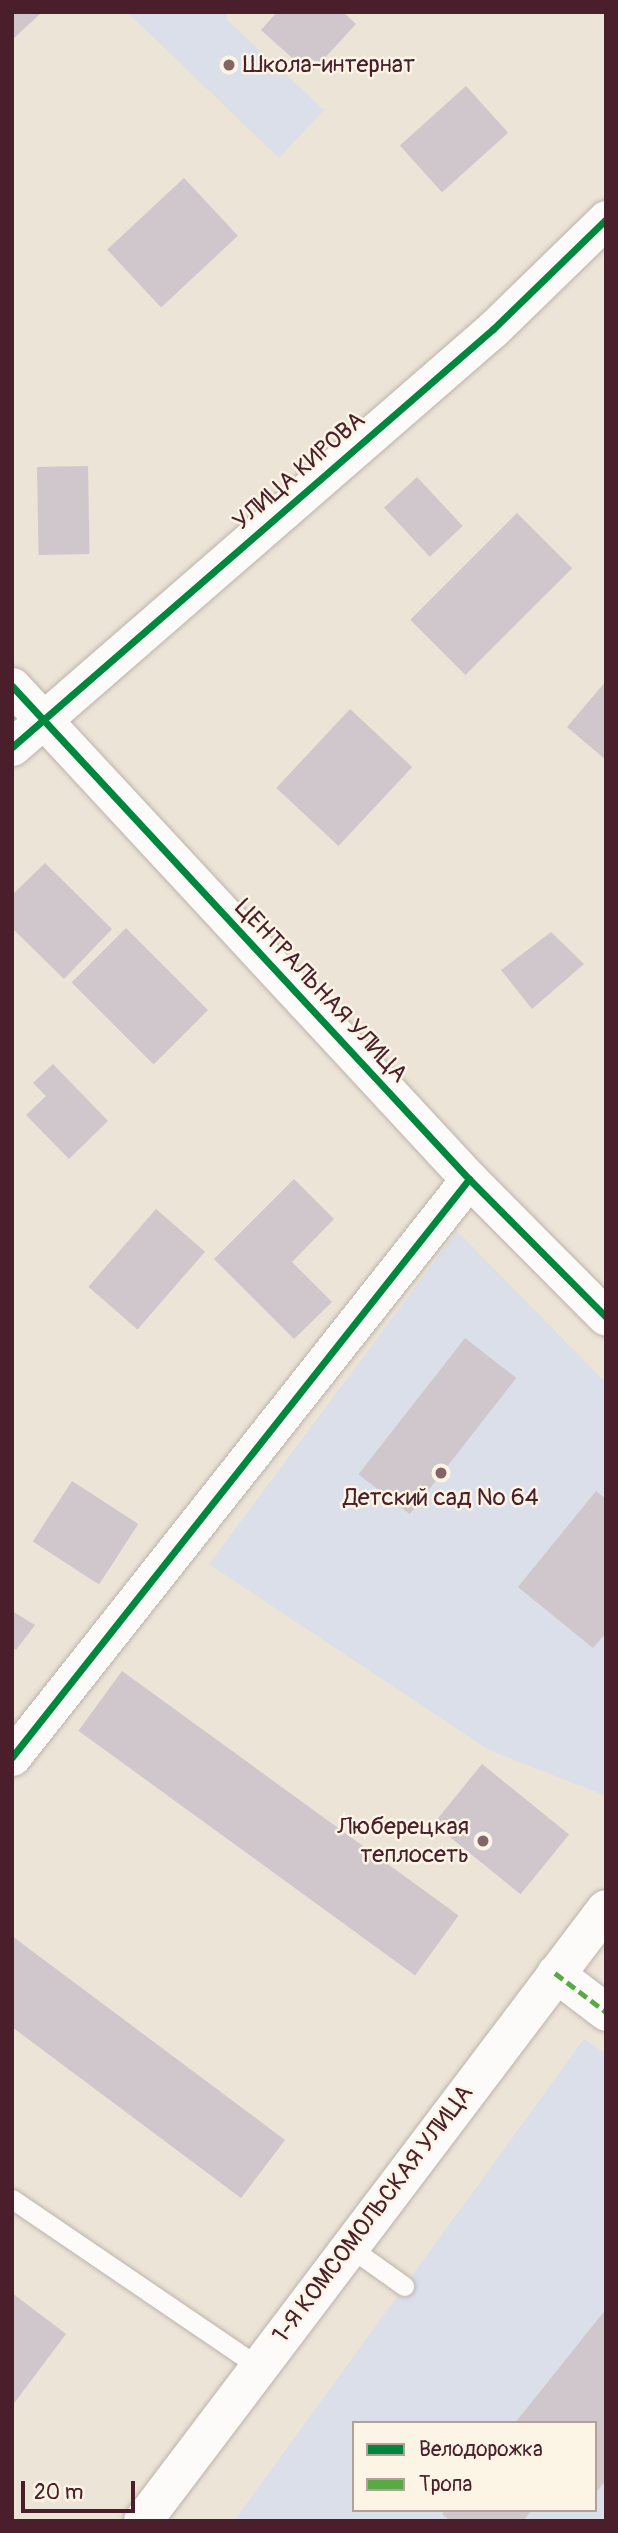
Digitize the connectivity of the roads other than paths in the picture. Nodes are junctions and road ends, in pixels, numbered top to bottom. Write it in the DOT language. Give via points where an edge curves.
graph roads {
  1 [pos="606,219"];
  2 [pos="12,685"];
  3 [pos="43,718"];
  4 [pos="12,747"];
  5 [pos="469,1179"];
  6 [pos="606,1317"];
  7 [pos="12,1757"];
  8 [pos="606,1909"];
  9 [pos="555,1973"];
  10 [pos="606,2012"];
  11 [pos="12,2199"];
  12 [pos="348,2246"];
  13 [pos="404,2286"];
  14 [pos="258,2365"];
  15 [pos="143,2521"];
  1 -- 3 [label="street, УЛИЦА КИРОВА" via="493,329"];
  2 -- 3 [label="street, ЦЕНТРАЛЬНАЯ УЛИЦА"];
  3 -- 4 [label="street, УЛИЦА КИРОВА"];
  3 -- 5 [label="street, ЦЕНТРАЛЬНАЯ УЛИЦА"];
  5 -- 6 [label="street, ЦЕНТРАЛЬНАЯ УЛИЦА"];
  5 -- 7 [label="street"];
  8 -- 9 [label="main road, 1-Я КОМСОМОЛЬСКАЯ УЛИЦА"];
  9 -- 10 [label="street"];
  9 -- 12 [label="main road, 1-Я КОМСОМОЛЬСКАЯ УЛИЦА"];
  11 -- 14 [label="lane"];
  12 -- 13 [label="lane"];
  12 -- 14 [label="main road, 1-Я КОМСОМОЛЬСКАЯ УЛИЦА"];
  14 -- 15 [label="main road, 1-Я КОМСОМОЛЬСКАЯ УЛИЦА"];
}
